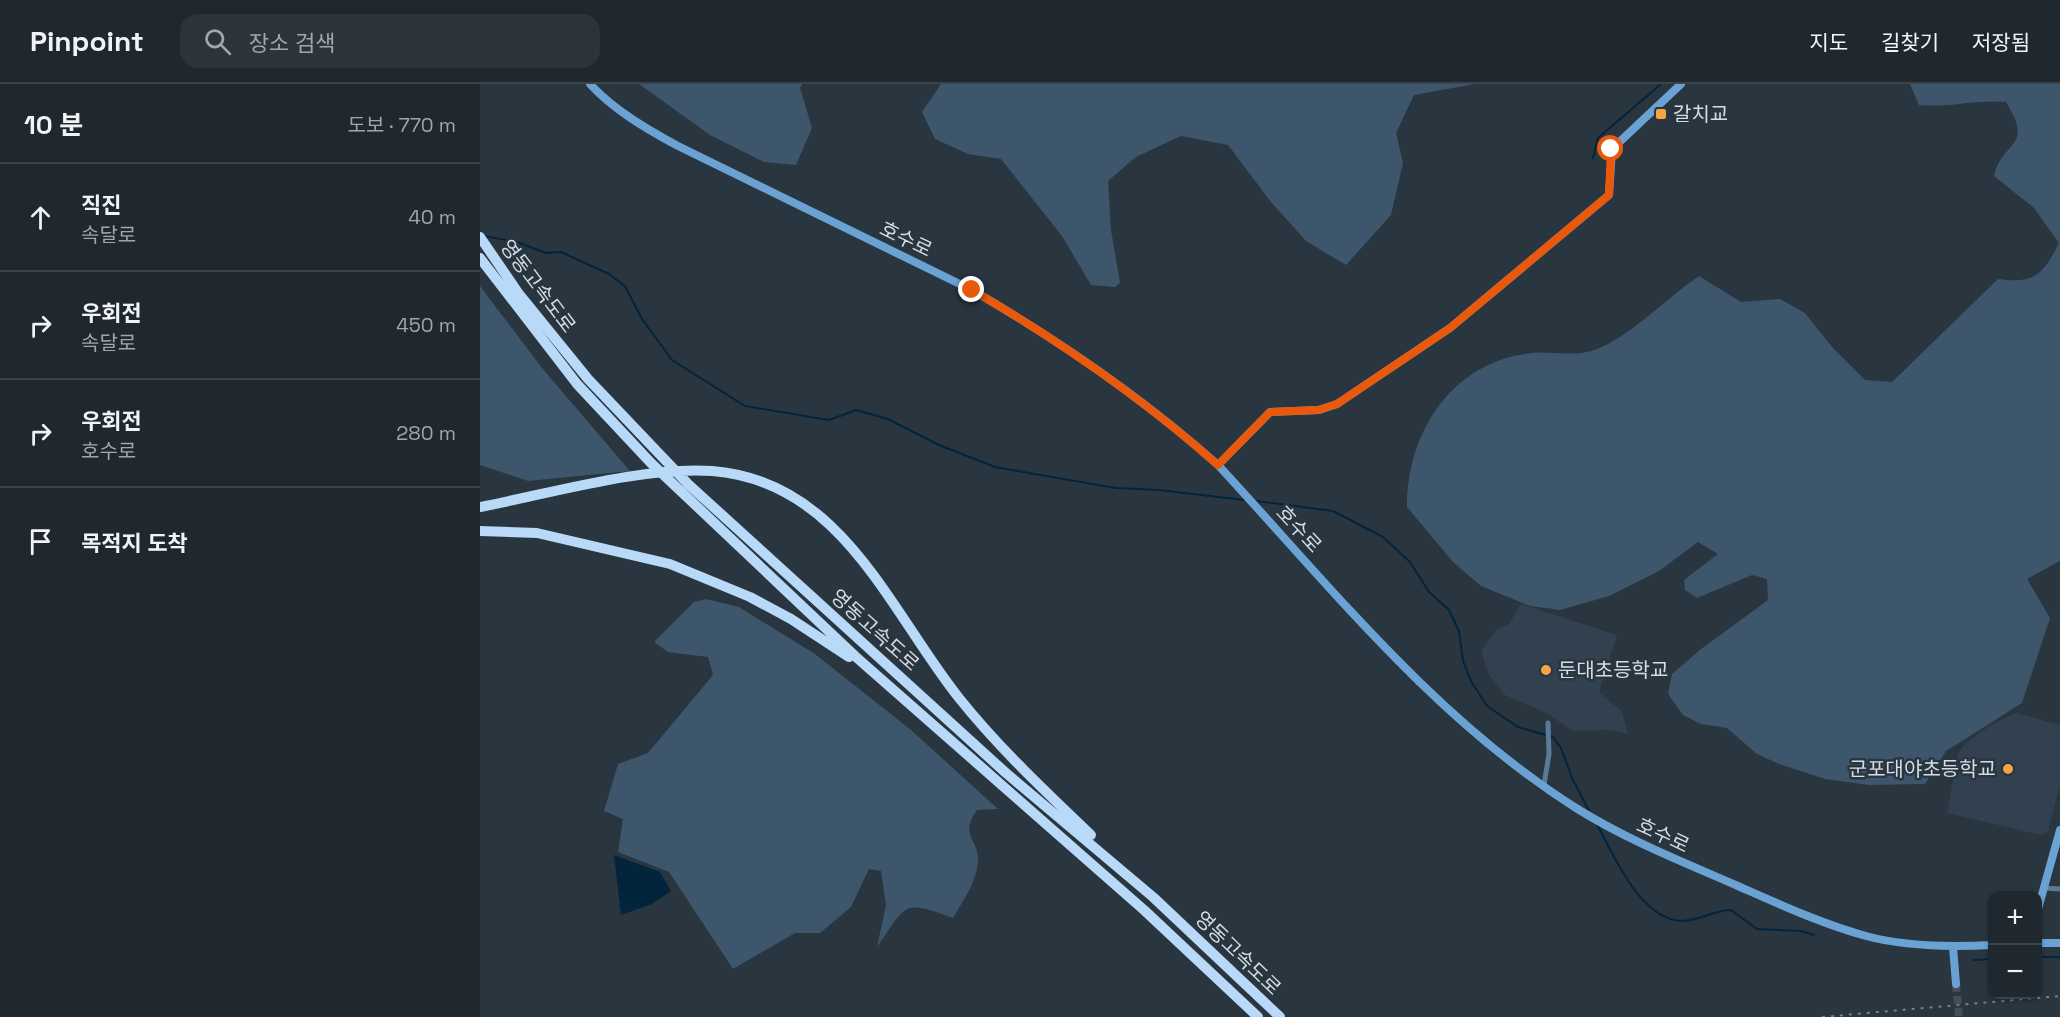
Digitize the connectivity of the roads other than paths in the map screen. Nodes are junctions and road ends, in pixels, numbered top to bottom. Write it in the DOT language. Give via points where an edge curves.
graph roads {
  1 [pos="590,84"];
  2 [pos="1682,84"];
  3 [pos="480,237"];
  4 [pos="480,258"];
  5 [pos="1218,465"];
  6 [pos="480,507"];
  7 [pos="480,531"];
  8 [pos="879,677"];
  9 [pos="1548,723"];
  10 [pos="1544,785"];
  11 [pos="2060,830"];
  12 [pos="2043,888"];
  13 [pos="2060,889"];
  14 [pos="2042,892"];
  15 [pos="1153,897"];
  16 [pos="2042,943"];
  17 [pos="2060,943"];
  18 [pos="1988,945"];
  19 [pos="1953,947"];
  20 [pos="1956,984"];
  21 [pos="1258,1017"];
  22 [pos="1280,1017"];
  1 -- 5 [label="street, 호수로" via="641,125 676,145 1016,315 1185,436"];
  2 -- 5 [label="street" via="1611,149 1609,195 1450,328 1337,404 1318,410 1270,412"];
  3 -- 15 [label="highway, 영동고속도로" via="588,379 688,484 1006,772"];
  4 -- 8 [label="highway, 영동고속도로" via="577,384 613,424"];
  5 -- 10 [label="street, 호수로" via="1419,683 1507,759"];
  6 -- 15 [label="highway" via="689,470 727,472 793,498 825,520 861,557 933,663 980,723"];
  7 -- 8 [label="highway" via="537,533 647,558 698,575 791,619"];
  8 -- 21 [label="highway, 영동고속도로" via="1144,910"];
  9 -- 10 [label="street"];
  10 -- 19 [label="street, 호수로" via="1613,830 1769,900 1866,936"];
  11 -- 12 [label="street"];
  12 -- 13 [label="street"];
  12 -- 14 [label="street"];
  15 -- 22 [label="highway, 영동고속도로"];
  16 -- 17 [label="street"];
  18 -- 19 [label="street, 호수로"];
  19 -- 20 [label="street"];
}
